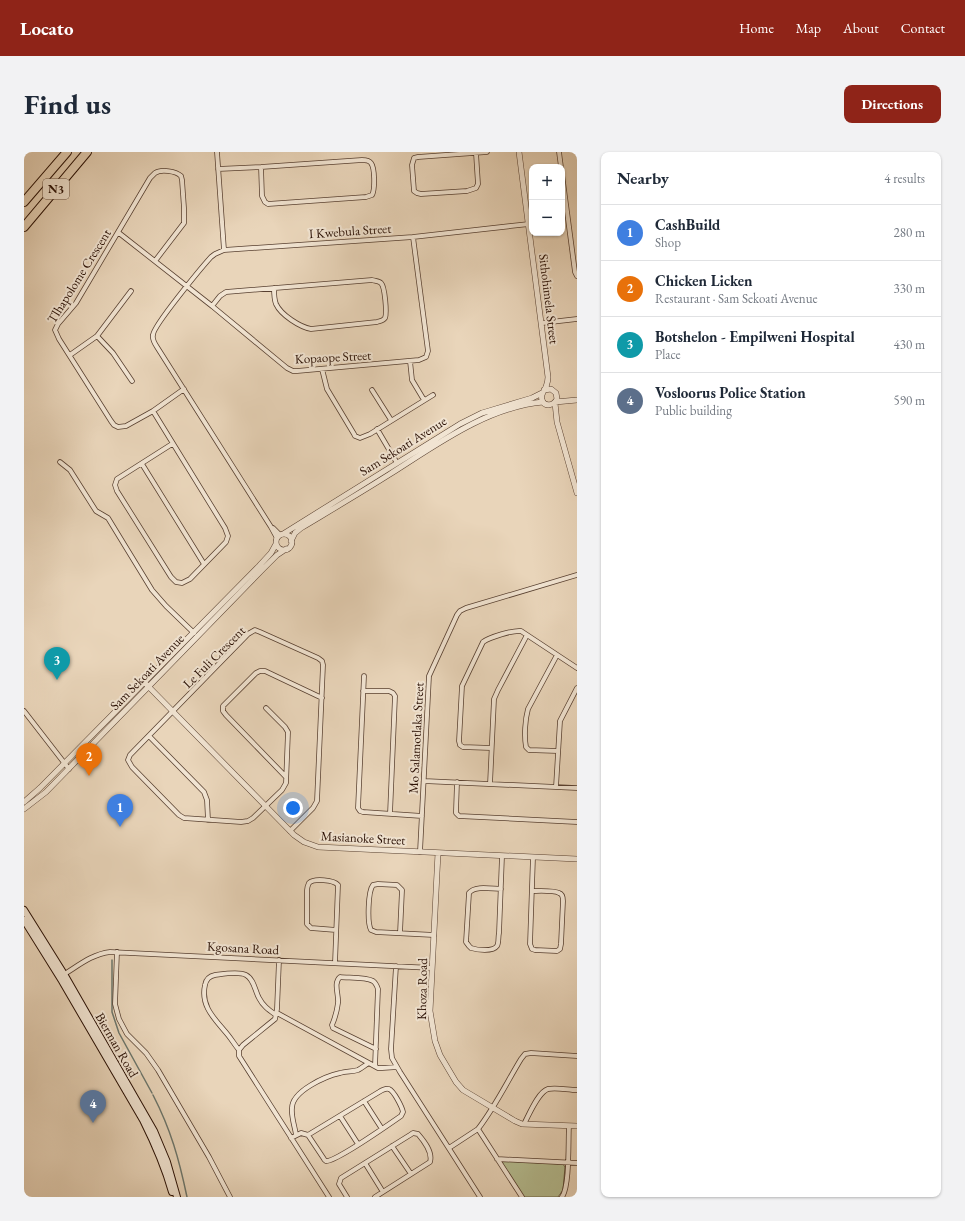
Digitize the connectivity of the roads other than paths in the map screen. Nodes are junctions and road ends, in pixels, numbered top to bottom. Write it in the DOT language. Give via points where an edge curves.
graph roads {
  1 [pos="67,152"];
  2 [pos="87,152"];
  3 [pos="217,152"];
  4 [pos="487,152"];
  5 [pos="519,152"];
  6 [pos="559,152"];
  7 [pos="476,153"];
  8 [pos="561,164"];
  9 [pos="261,168"];
  10 [pos="218,169"];
  11 [pos="565,197"];
  12 [pos="24,202"];
  13 [pos="529,224"];
  14 [pos="24,227"];
  15 [pos="118,233"];
  16 [pos="531,236"];
  17 [pos="413,237"];
  18 [pos="224,250"];
  19 [pos="155,262"];
  20 [pos="577,276"];
  21 [pos="187,286"];
  22 [pos="274,288"];
  23 [pos="131,291"];
  24 [pos="212,306"];
  25 [pos="577,319"];
  26 [pos="542,324"];
  27 [pos="97,336"];
  28 [pos="70,355"];
  29 [pos="410,361"];
  30 [pos="322,369"];
  31 [pos="548,377"];
  32 [pos="132,381"];
  33 [pos="184,389"];
  34 [pos="372,390"];
  35 [pos="543,392"];
  36 [pos="555,393"];
  37 [pos="433,395"];
  38 [pos="424,400"];
  39 [pos="577,400"];
  40 [pos="567,401"];
  41 [pos="545,403"];
  42 [pos="555,403"];
  43 [pos="153,411"];
  44 [pos="391,420"];
  45 [pos="557,422"];
  46 [pos="377,430"];
  47 [pos="172,444"];
  48 [pos="60,462"];
  49 [pos="397,462"];
  50 [pos="142,464"];
  51 [pos="577,493"];
  52 [pos="279,538"];
  53 [pos="291,541"];
  54 [pos="286,549"];
  55 [pos="204,564"];
  56 [pos="577,575"];
  57 [pos="194,633"];
  58 [pos="527,635"];
  59 [pos="557,655"];
  60 [pos="577,668"];
  61 [pos="364,676"];
  62 [pos="144,682"];
  63 [pos="148,687"];
  64 [pos="577,688"];
  65 [pos="364,691"];
  66 [pos="322,698"];
  67 [pos="266,708"];
  68 [pos="24,711"];
  69 [pos="173,712"];
  70 [pos="149,736"];
  71 [pos="491,748"];
  72 [pos="558,751"];
  73 [pos="64,763"];
  74 [pos="69,769"];
  75 [pos="286,776"];
  76 [pos="424,781"];
  77 [pos="457,782"];
  78 [pos="490,784"];
  79 [pos="556,787"];
  80 [pos="577,788"];
  81 [pos="24,802"];
  82 [pos="265,806"];
  83 [pos="24,809"];
  84 [pos="390,814"];
  85 [pos="422,816"];
  86 [pos="208,820"];
  87 [pos="577,822"];
  88 [pos="290,831"];
  89 [pos="420,852"];
  90 [pos="438,853"];
  91 [pos="502,856"];
  92 [pos="534,857"];
  93 [pos="577,859"];
  94 [pos="500,889"];
  95 [pos="532,891"];
  96 [pos="24,910"];
  97 [pos="24,920"];
  98 [pos="336,930"];
  99 [pos="400,933"];
  100 [pos="434,934"];
  101 [pos="117,952"];
  102 [pos="279,960"];
  103 [pos="335,963"];
  104 [pos="396,966"];
  105 [pos="432,968"];
  106 [pos="62,975"];
  107 [pos="277,1014"];
  108 [pos="376,1049"];
  109 [pos="239,1050"];
  110 [pos="577,1056"];
  111 [pos="369,1063"];
  112 [pos="375,1066"];
  113 [pos="397,1067"];
  114 [pos="577,1090"];
  115 [pos="364,1101"];
  116 [pos="492,1108"];
  117 [pos="340,1116"];
  118 [pos="524,1124"];
  119 [pos="569,1126"];
  120 [pos="577,1126"];
  121 [pos="478,1128"];
  122 [pos="382,1129"];
  123 [pos="308,1135"];
  124 [pos="296,1136"];
  125 [pos="291,1138"];
  126 [pos="358,1144"];
  127 [pos="392,1146"];
  128 [pos="448,1148"];
  129 [pos="497,1159"];
  130 [pos="365,1163"];
  131 [pos="568,1163"];
  132 [pos="577,1163"];
  133 [pos="411,1174"];
  134 [pos="383,1192"];
  135 [pos="173,1197"];
  136 [pos="177,1197"];
  137 [pos="230,1197"];
  138 [pos="329,1197"];
  139 [pos="347,1197"];
  140 [pos="375,1197"];
  141 [pos="480,1197"];
  142 [pos="522,1197"];
  143 [pos="562,1197"];
  144 [pos="568,1197"];
  1 -- 12 [label="highway, N3"];
  2 -- 14 [label="highway, N3"];
  3 -- 10 [label="street"];
  4 -- 7 [label="street"];
  5 -- 13 [label="street, Sithohimela Street"];
  6 -- 8 [label="street"];
  7 -- 7 [label="street" via="476,188 467,191 421,194 414,191 414,158"];
  9 -- 9 [label="street" via="262,196 268,204 366,197 374,191 373,168 367,161"];
  9 -- 10 [label="street"];
  10 -- 18 [label="street"];
  11 -- 20 [label="street"];
  13 -- 17 [label="street, I Kwebula Street"];
  15 -- 19 [label="street, Kopaope Street"];
  15 -- 19 [label="street, Tlhapolome Crescent" via="153,175 168,172 181,176 184,223"];
  15 -- 28 [label="street, Tlhapolome Crescent" via="76,303 56,327 56,334"];
  16 -- 26 [label="street, Sithohimela Street"];
  17 -- 18 [label="street, I Kwebula Street"];
  17 -- 29 [label="street, Kopaope Street" via="428,351 423,359"];
  18 -- 21 [label="street" via="211,257"];
  19 -- 21 [label="street, Kopaope Street"];
  21 -- 24 [label="street, Kopaope Street"];
  21 -- 33 [label="street" via="153,335 157,347"];
  22 -- 22 [label="street" via="376,281 384,288 386,313 382,321 312,330 297,324 279,309"];
  22 -- 24 [label="street" via="226,292"];
  23 -- 27 [label="street"];
  24 -- 30 [label="street, Kopaope Street" via="287,368 293,371"];
  25 -- 26 [label="street"];
  26 -- 31 [label="street, Sithohimela Street"];
  27 -- 28 [label="street"];
  27 -- 32 [label="street" via="110,349"];
  28 -- 43 [label="street, Tlhapolome Crescent" via="114,425 126,426"];
  29 -- 30 [label="street, Kopaope Street"];
  29 -- 38 [label="street" via="412,380"];
  30 -- 46 [label="street" via="327,389 355,436 363,438"];
  31 -- 35 [label="street, Sithohimela Street"];
  31 -- 36 [label="street, Sithohimela Street"];
  33 -- 43 [label="street, Tlhapolome Crescent"];
  33 -- 52 [label="street"];
  34 -- 44 [label="street"];
  35 -- 36 [label="street" via="549,389"];
  35 -- 41 [label="street" via="541,397"];
  35 -- 49 [label="street, Sam Sekoati Avenue" via="471,418"];
  36 -- 40 [label="street"];
  36 -- 42 [label="street"];
  37 -- 38 [label="street"];
  38 -- 44 [label="street"];
  39 -- 40 [label="street"];
  40 -- 42 [label="street"];
  41 -- 42 [label="street"];
  41 -- 45 [label="street"];
  41 -- 53 [label="street, Sam Sekoati Avenue" via="513,408 466,427 301,528"];
  42 -- 45 [label="street"];
  43 -- 47 [label="street"];
  44 -- 46 [label="street"];
  45 -- 51 [label="street"];
  46 -- 49 [label="street"];
  47 -- 50 [label="street"];
  47 -- 55 [label="street" via="228,533 226,542"];
  48 -- 57 [label="street" via="70,470 96,511 108,518 155,594"];
  49 -- 52 [label="street, Sam Sekoati Avenue"];
  50 -- 55 [label="street"];
  50 -- 55 [label="street" via="117,480 117,491 174,580 179,583 187,581"];
  52 -- 53 [label="street" via="288,536"];
  52 -- 54 [label="street" via="279,548"];
  52 -- 57 [label="street, Sam Sekoati Avenue" via="263,562"];
  53 -- 54 [label="street" via="291,545"];
  54 -- 63 [label="street, Sam Sekoati Avenue" via="277,555"];
  56 -- 76 [label="street, Mo Salamotlaka Street" via="466,608 458,613 429,676"];
  57 -- 62 [label="street, Sam Sekoati Avenue"];
  58 -- 59 [label="street"];
  58 -- 71 [label="street" via="495,696"];
  58 -- 71 [label="street" via="516,631 485,640 462,686 460,744 466,748"];
  59 -- 60 [label="street"];
  59 -- 72 [label="street" via="528,709 525,740 529,750"];
  61 -- 65 [label="street"];
  62 -- 63 [label="street, Masianoke Street"];
  62 -- 73 [label="street, Sam Sekoati Avenue"];
  63 -- 69 [label="street, Masianoke Street"];
  63 -- 74 [label="street, Sam Sekoati Avenue"];
  64 -- 72 [label="street" via="560,719"];
  65 -- 84 [label="street" via="389,691 395,696"];
  65 -- 84 [label="street" via="358,808 363,812"];
  66 -- 69 [label="street, Le Fuli Crescent" via="322,661 255,630 248,634"];
  66 -- 75 [label="street" via="262,670 223,706 224,713"];
  66 -- 88 [label="street, Le Fuli Crescent" via="317,801"];
  67 -- 75 [label="street" via="288,732"];
  68 -- 73 [label="street"];
  69 -- 70 [label="street, Le Fuli Crescent"];
  69 -- 82 [label="street, Masianoke Street"];
  70 -- 86 [label="street" via="204,792"];
  70 -- 86 [label="street, Le Fuli Crescent" via="129,757 130,764 182,817"];
  71 -- 78 [label="street"];
  72 -- 79 [label="street"];
  73 -- 74 [label="street"];
  73 -- 81 [label="street, Sam Sekoati Avenue"];
  74 -- 83 [label="street, Sam Sekoati Avenue" via="40,798"];
  75 -- 82 [label="street, Le Fuli Crescent" via="284,787"];
  76 -- 77 [label="street"];
  76 -- 85 [label="street, Mo Salamotlaka Street"];
  77 -- 78 [label="street"];
  77 -- 87 [label="street" via="456,813 459,816"];
  78 -- 79 [label="street"];
  79 -- 80 [label="street"];
  82 -- 86 [label="street, Le Fuli Crescent" via="248,822"];
  82 -- 88 [label="street, Masianoke Street"];
  84 -- 85 [label="street"];
  85 -- 89 [label="street, Mo Salamotlaka Street"];
  88 -- 89 [label="street, Masianoke Street" via="314,846"];
  89 -- 90 [label="street, Masianoke Street"];
  90 -- 91 [label="street, Masianoke Street"];
  90 -- 100 [label="street, Khoza Road"];
  91 -- 92 [label="street, Masianoke Street"];
  91 -- 94 [label="street"];
  92 -- 93 [label="street, Masianoke Street"];
  92 -- 95 [label="street"];
  94 -- 94 [label="street" via="496,947 475,949 469,946 466,940 470,891"];
  95 -- 95 [label="street" via="531,947 538,951 557,951 561,944 562,896 559,892"];
  96 -- 106 [label="main road, Bierman Road"];
  97 -- 106 [label="main road"];
  98 -- 98 [label="street" via="338,886 333,882 315,880 308,884 307,924 311,928"];
  98 -- 103 [label="street"];
  99 -- 99 [label="street" via="371,930 370,893 374,885 396,885 402,890"];
  99 -- 100 [label="street"];
  100 -- 105 [label="street, Khoza Road"];
  101 -- 102 [label="street, Kgosana Road"];
  101 -- 106 [label="street, Kgosana Road" via="98,954"];
  101 -- 137 [label="street" via="115,1004 119,1019 127,1034 158,1070"];
  102 -- 103 [label="street, Kgosana Road"];
  102 -- 107 [label="street"];
  103 -- 104 [label="street, Kgosana Road"];
  104 -- 105 [label="street, Kgosana Road"];
  104 -- 113 [label="street" via="391,1049"];
  105 -- 116 [label="street, Khoza Road" via="430,1011 440,1055 460,1087"];
  106 -- 135 [label="main road, Bierman Road" via="153,1140"];
  106 -- 136 [label="main road, Bierman Road" via="154,1132 167,1162"];
  107 -- 109 [label="street" via="272,1022"];
  107 -- 109 [label="street" via="270,1011 262,1002 246,975 223,974 209,978 205,983 204,992 207,1006"];
  107 -- 111 [label="street"];
  108 -- 108 [label="street" via="377,985 364,979 340,977 336,982 338,1003 333,1028"];
  108 -- 112 [label="street"];
  109 -- 125 [label="street" via="241,1060"];
  110 -- 116 [label="street" via="525,1054"];
  111 -- 112 [label="street"];
  111 -- 124 [label="street" via="358,1070 323,1079 299,1094 291,1106"];
  112 -- 113 [label="street"];
  113 -- 128 [label="street"];
  114 -- 118 [label="street" via="545,1090"];
  115 -- 117 [label="street"];
  115 -- 122 [label="street"];
  115 -- 122 [label="street" via="384,1089 388,1088 393,1092 403,1114"];
  116 -- 118 [label="street, Khoza Road"];
  116 -- 121 [label="street"];
  117 -- 123 [label="street"];
  117 -- 126 [label="street"];
  118 -- 119 [label="street, Khoza Road"];
  119 -- 120 [label="street, Khoza Road"];
  119 -- 131 [label="street"];
  121 -- 128 [label="street"];
  121 -- 129 [label="street"];
  122 -- 126 [label="street"];
  123 -- 124 [label="street" via="303,1133"];
  123 -- 126 [label="street" via="326,1161 336,1158"];
  124 -- 125 [label="street"];
  125 -- 138 [label="street"];
  127 -- 130 [label="street"];
  127 -- 133 [label="street"];
  127 -- 133 [label="street" via="413,1133 418,1134 425,1143 431,1160"];
  128 -- 141 [label="street"];
  129 -- 131 [label="street"];
  129 -- 142 [label="street"];
  130 -- 134 [label="street"];
  130 -- 139 [label="street" via="341,1178 340,1186"];
  131 -- 132 [label="street"];
  131 -- 143 [label="street" via="566,1188"];
  133 -- 134 [label="street"];
  134 -- 140 [label="street"];
  143 -- 144 [label="street"];
}
